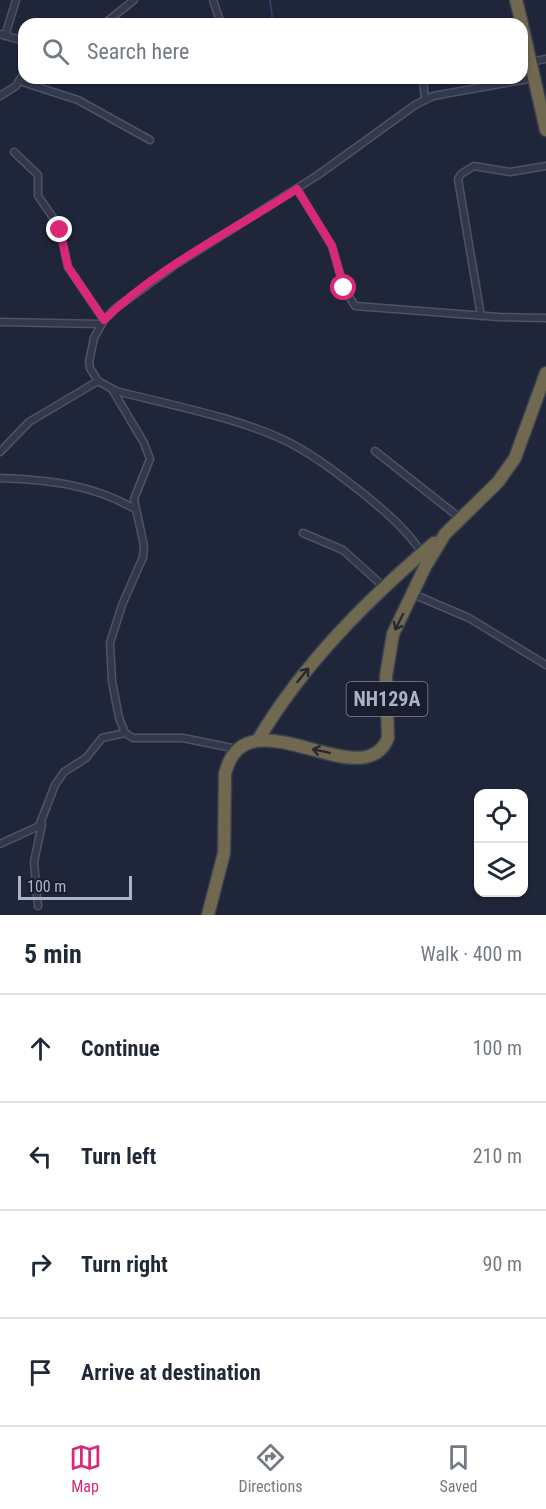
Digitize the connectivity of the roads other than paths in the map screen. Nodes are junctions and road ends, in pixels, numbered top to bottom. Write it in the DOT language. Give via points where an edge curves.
graph roads {
  1 [pos="16,0"];
  2 [pos="134,0"];
  3 [pos="213,0"];
  4 [pos="516,0"];
  5 [pos="112,18"];
  6 [pos="219,18"];
  7 [pos="520,18"];
  8 [pos="3,35"];
  9 [pos="18,39"];
  10 [pos="528,53"];
  11 [pos="546,59"];
  12 [pos="530,62"];
  13 [pos="534,78"];
  14 [pos="528,79"];
  15 [pos="18,82"];
  16 [pos="29,84"];
  17 [pos="424,84"];
  18 [pos="504,84"];
  19 [pos="0,96"];
  20 [pos="425,100"];
  21 [pos="546,130"];
  22 [pos="150,140"];
  23 [pos="14,152"];
  24 [pos="546,166"];
  25 [pos="297,189"];
  26 [pos="481,316"];
  27 [pos="546,318"];
  28 [pos="0,322"];
  29 [pos="103,322"];
  30 [pos="546,373"];
  31 [pos="98,381"];
  32 [pos="111,389"];
  33 [pos="375,451"];
  34 [pos="0,452"];
  35 [pos="0,478"];
  36 [pos="135,508"];
  37 [pos="460,518"];
  38 [pos="303,533"];
  39 [pos="445,534"];
  40 [pos="422,554"];
  41 [pos="384,588"];
  42 [pos="413,594"];
  43 [pos="546,665"];
  44 [pos="125,733"];
  45 [pos="258,740"];
  46 [pos="239,749"];
  47 [pos="43,821"];
  48 [pos="0,844"];
  49 [pos="38,906"];
  50 [pos="208,915"];
  1 -- 8 [label="street"];
  2 -- 5 [label="street"];
  3 -- 6 [label="street"];
  4 -- 7 [label="highway"];
  8 -- 9 [label="street"];
  10 -- 12 [label="highway"];
  11 -- 12 [label="street"];
  12 -- 13 [label="highway"];
  13 -- 14 [label="street"];
  13 -- 21 [label="highway"];
  15 -- 19 [label="street"];
  16 -- 22 [label="street" via="78,100"];
  17 -- 20 [label="street"];
  18 -- 20 [label="street"];
  20 -- 25 [label="street"];
  23 -- 29 [label="street" via="38,175 38,196 59,226 68,267"];
  24 -- 26 [label="street" via="510,172 474,166 458,179"];
  25 -- 26 [label="street" via="332,246 344,288 355,306"];
  25 -- 29 [label="street" via="175,266 116,308"];
  26 -- 27 [label="street"];
  28 -- 29 [label="street"];
  29 -- 31 [label="street" via="93,338 89,362"];
  30 -- 37 [label="highway, NH129A" via="515,458 498,482"];
  31 -- 32 [label="street"];
  31 -- 34 [label="street" via="29,422"];
  32 -- 36 [label="street" via="149,454 149,464 135,493"];
  32 -- 40 [label="street" via="288,442 323,463 377,505 411,536"];
  33 -- 37 [label="street"];
  35 -- 36 [label="street" via="78,486 105,493"];
  36 -- 44 [label="street" via="144,552 117,617 109,654 114,698"];
  37 -- 39 [label="highway, NH129A"];
  38 -- 41 [label="street" via="343,550"];
  39 -- 40 [label="highway, NH129A"];
  39 -- 42 [label="highway, NH129A"];
  40 -- 41 [label="highway, NH129A"];
  45 -- 41 [label="highway, NH129A, one-way" via="280,704 324,650"];
  42 -- 43 [label="street" via="469,618"];
  42 -- 45 [label="highway, NH129A, one-way" via="389,646 388,738 384,748 377,754 358,758"];
  44 -- 46 [label="street" via="134,738 183,738"];
  44 -- 47 [label="street" via="102,738 86,758 64,772 55,785"];
  45 -- 46 [label="highway"];
  46 -- 50 [label="highway" via="228,762 225,774 226,839"];
  47 -- 48 [label="street"];
  47 -- 49 [label="street" via="34,862"];
}
